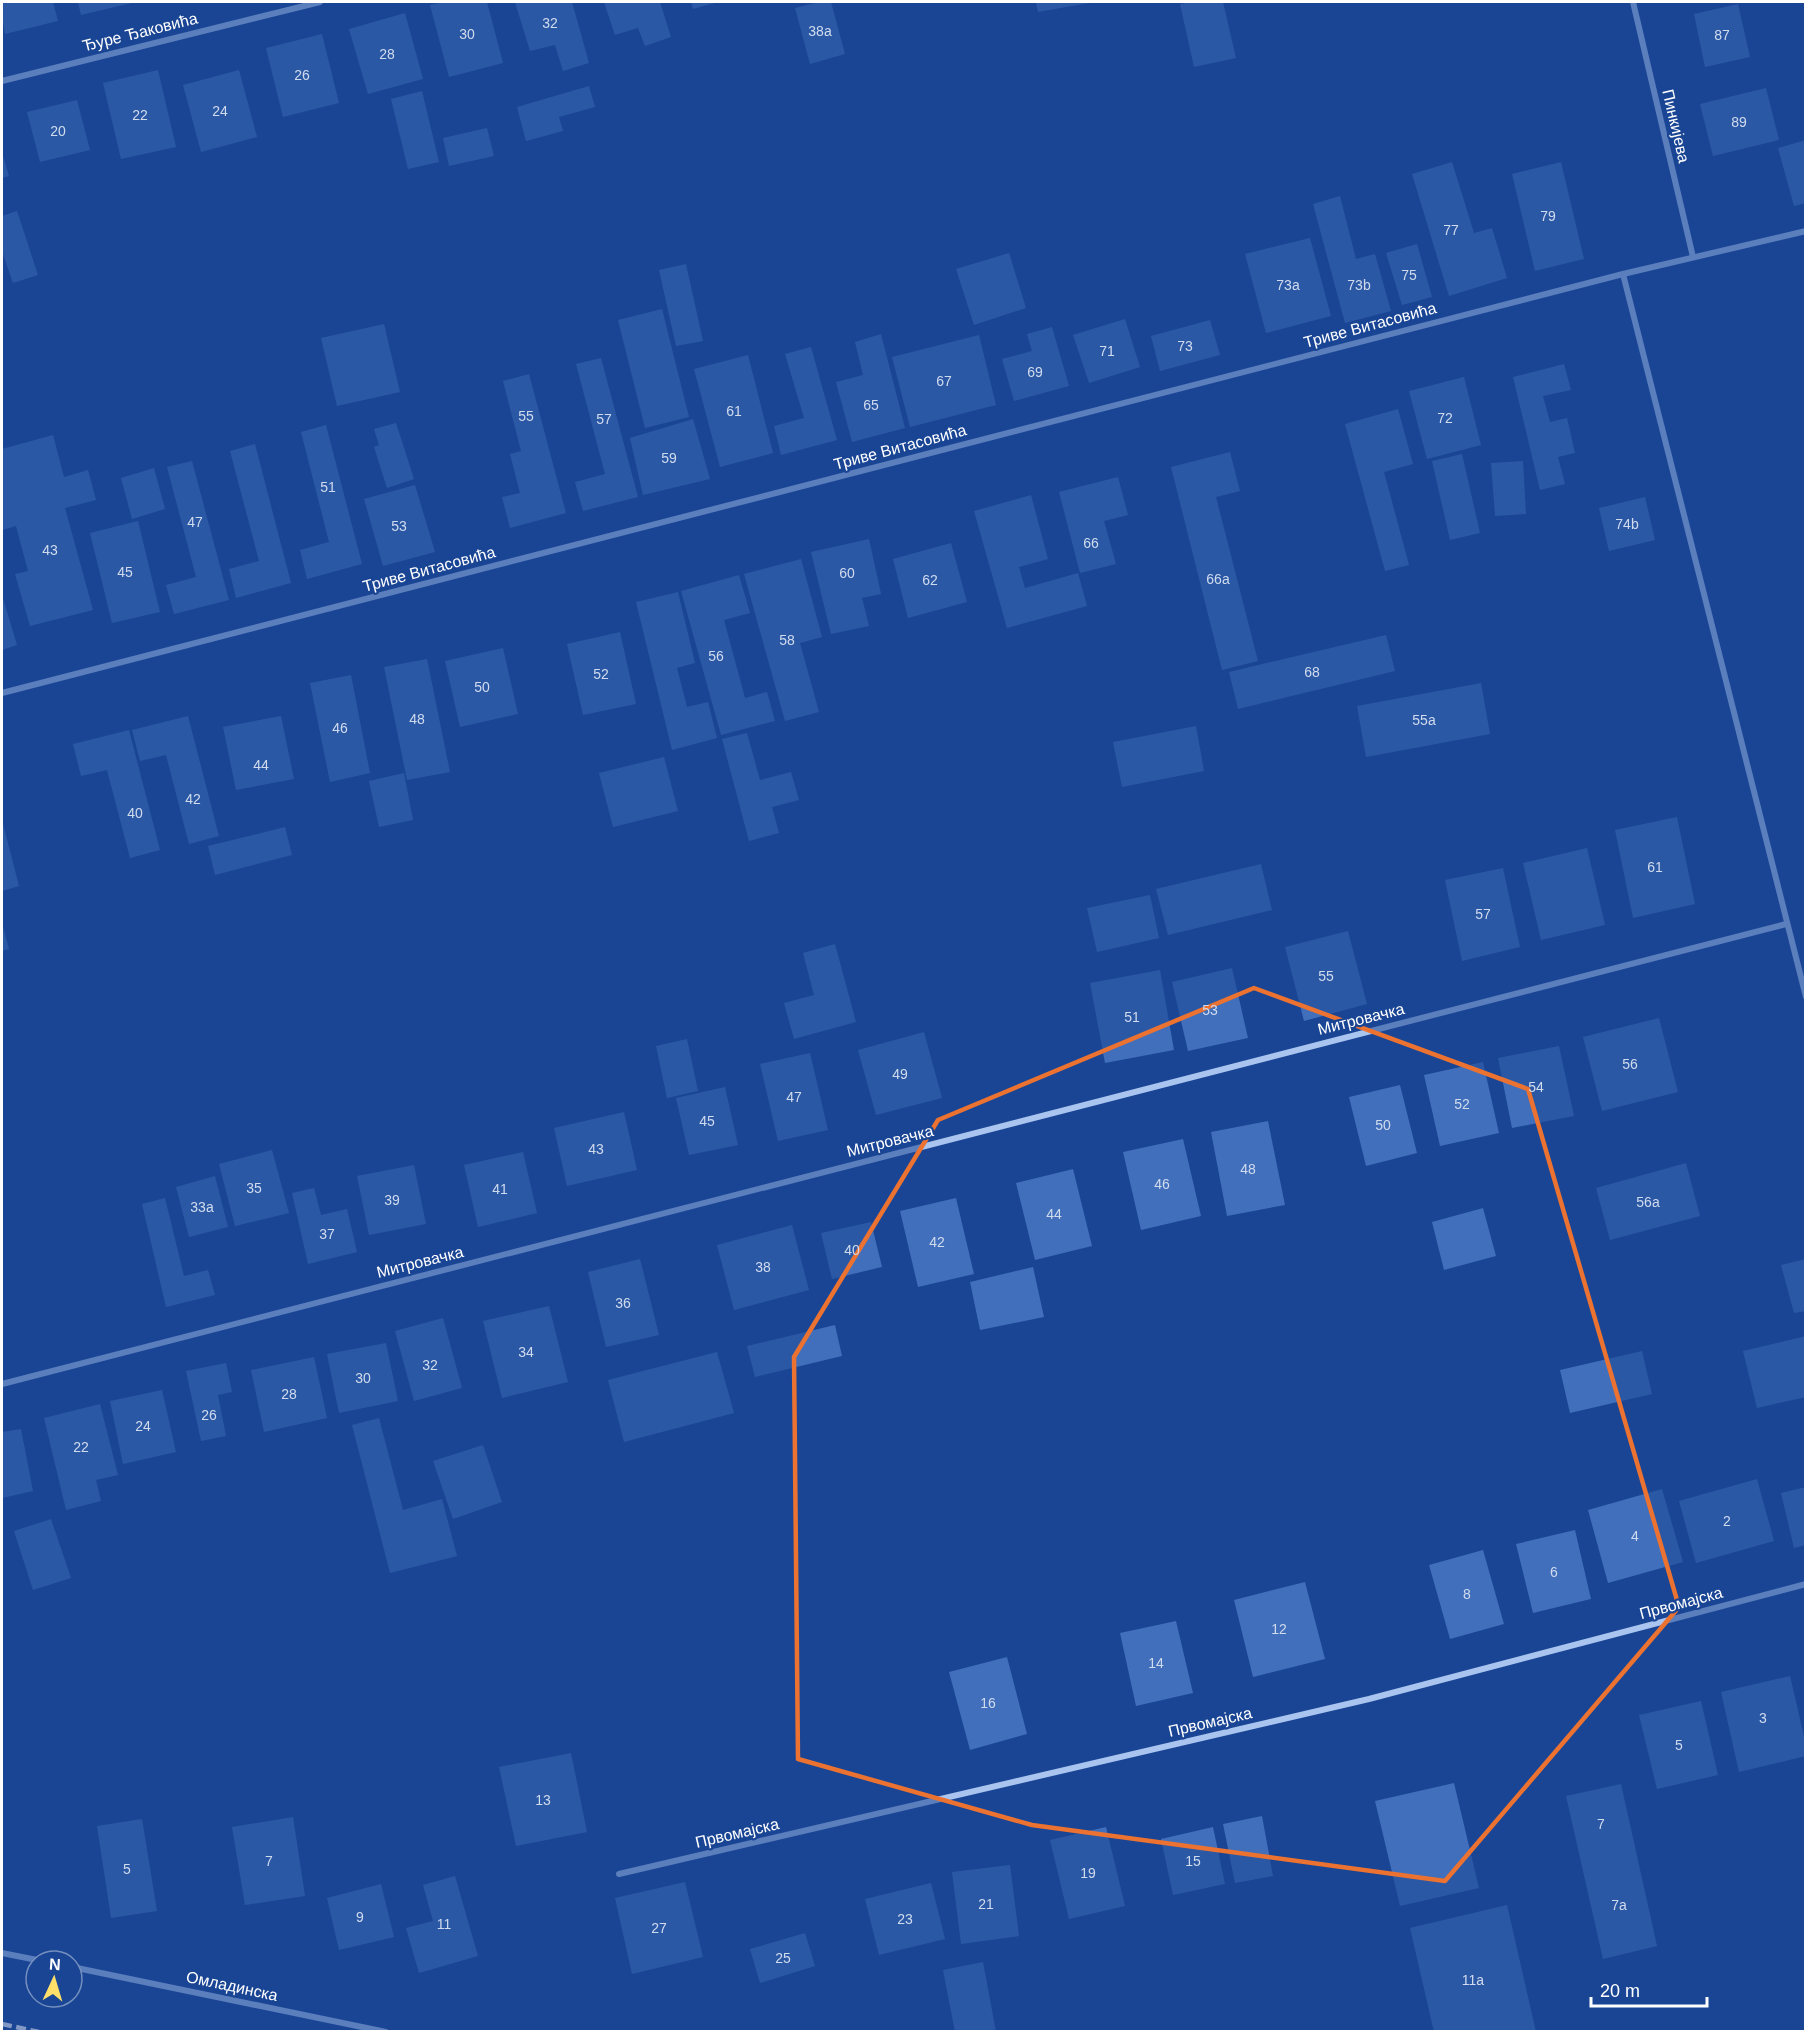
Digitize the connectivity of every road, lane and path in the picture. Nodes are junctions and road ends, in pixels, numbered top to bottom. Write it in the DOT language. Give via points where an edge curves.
graph roads {
  1 [pos="320,2"];
  2 [pos="1633,2"];
  3 [pos="2,81"];
  4 [pos="1806,231"];
  5 [pos="1693,257"];
  6 [pos="1623,274"];
  7 [pos="2,693"];
  8 [pos="1786,924"];
  9 [pos="1806,997"];
  10 [pos="2,1384"];
  11 [pos="1806,1584"];
  12 [pos="618,1874"];
  13 [pos="2,1953"];
  14 [pos="24,1957"];
  15 [pos="84,1969"];
  16 [pos="386,2031"];
  1 -- 3 [label="street, Ђуре Ђаковића"];
  2 -- 5 [label="street, Пинкијева"];
  4 -- 5 [label="street, Триве Витасовића"];
  5 -- 6 [label="street, Триве Витасовића"];
  6 -- 7 [label="street, Триве Витасовића"];
  6 -- 8 [label="street"];
  8 -- 9 [label="street"];
  8 -- 10 [label="street, Митровачка"];
  11 -- 12 [label="street, Првомајска" via="1369,1699"];
  13 -- 14 [label="street"];
  15 -- 16 [label="street, Омладинска"];
}
